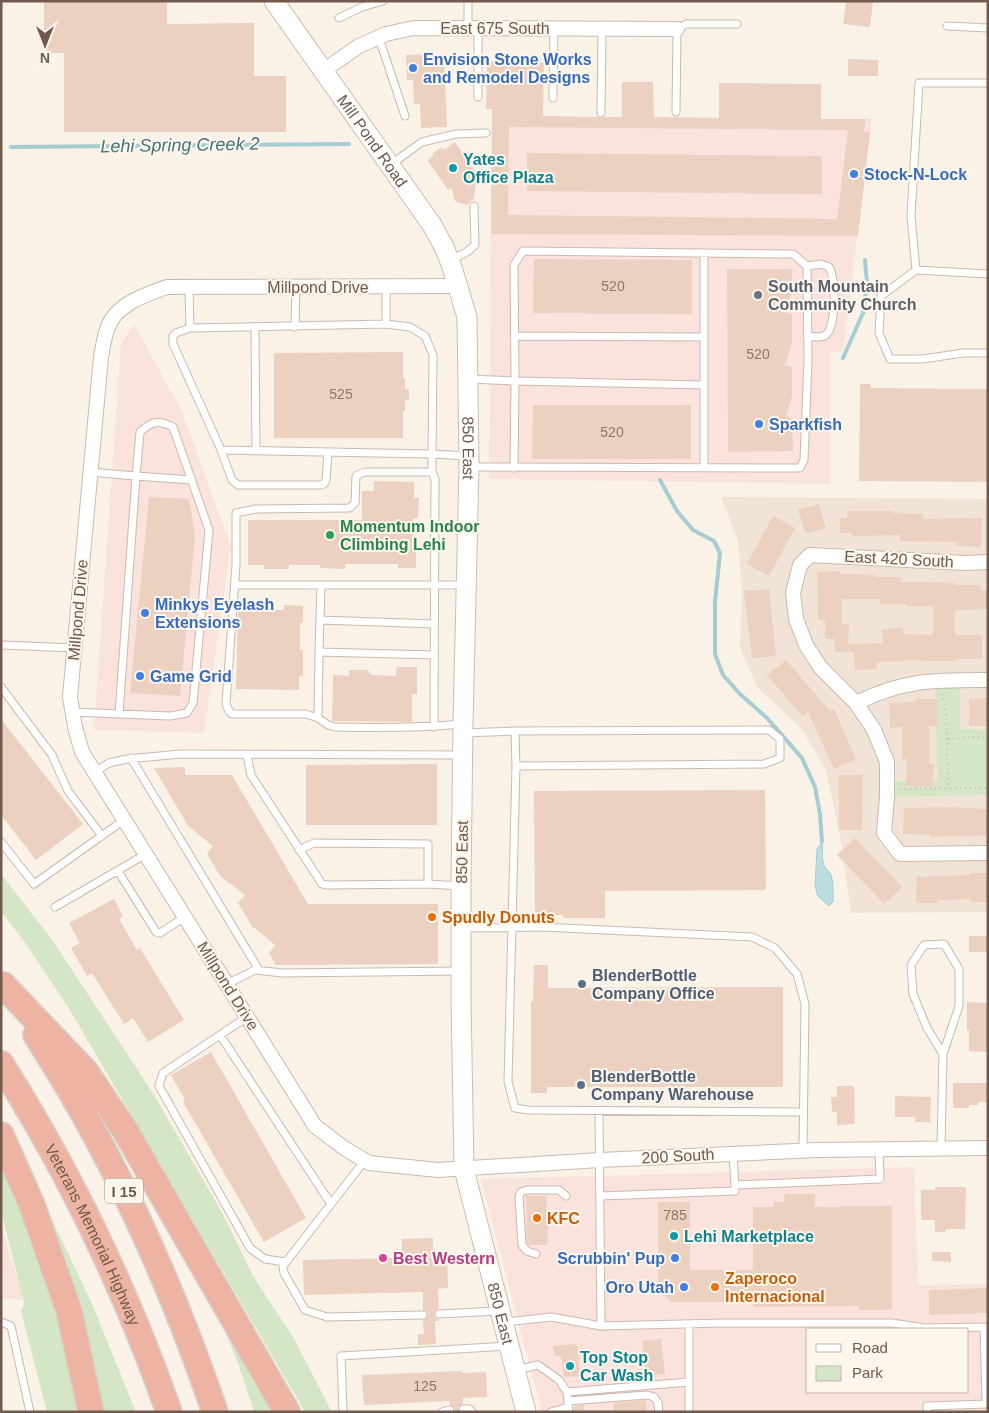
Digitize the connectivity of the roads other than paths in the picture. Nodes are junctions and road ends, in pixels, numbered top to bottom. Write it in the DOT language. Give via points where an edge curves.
graph roads {
  1 [pos="274,1"];
  2 [pos="383,1"];
  3 [pos="468,1"];
  4 [pos="339,18"];
  5 [pos="737,24"];
  6 [pos="947,26"];
  7 [pos="473,28"];
  8 [pos="988,28"];
  9 [pos="554,29"];
  10 [pos="602,29"];
  11 [pos="677,29"];
  12 [pos="378,38"];
  13 [pos="323,71"];
  14 [pos="988,82"];
  15 [pos="478,97"];
  16 [pos="553,98"];
  17 [pos="676,112"];
  18 [pos="600,113"];
  19 [pos="405,116"];
  20 [pos="486,133"];
  21 [pos="389,165"];
  22 [pos="474,206"];
  23 [pos="704,253"];
  24 [pos="450,260"];
  25 [pos="807,266"];
  26 [pos="916,270"];
  27 [pos="988,274"];
  28 [pos="386,286"];
  29 [pos="459,286"];
  30 [pos="189,287"];
  31 [pos="296,287"];
  32 [pos="386,324"];
  33 [pos="295,327"];
  34 [pos="190,328"];
  35 [pos="255,328"];
  36 [pos="514,336"];
  37 [pos="807,336"];
  38 [pos="704,337"];
  39 [pos="988,353"];
  40 [pos="468,379"];
  41 [pos="515,381"];
  42 [pos="704,385"];
  43 [pos="221,450"];
  44 [pos="256,451"];
  45 [pos="328,452"];
  46 [pos="432,454"];
  47 [pos="468,461"];
  48 [pos="704,467"];
  49 [pos="514,468"];
  50 [pos="90,472"];
  51 [pos="432,472"];
  52 [pos="136,476"];
  53 [pos="192,480"];
  54 [pos="988,562"];
  55 [pos="235,585"];
  56 [pos="321,585"];
  57 [pos="466,585"];
  58 [pos="435,586"];
  59 [pos="320,620"];
  60 [pos="434,624"];
  61 [pos="1,646"];
  62 [pos="74,648"];
  63 [pos="319,652"];
  64 [pos="434,655"];
  65 [pos="988,680"];
  66 [pos="1,687"];
  67 [pos="856,703"];
  68 [pos="72,712"];
  69 [pos="119,714"];
  70 [pos="318,718"];
  71 [pos="434,727"];
  72 [pos="463,728"];
  73 [pos="515,731"];
  74 [pos="247,754"];
  75 [pos="463,756"];
  76 [pos="131,758"];
  77 [pos="516,766"];
  78 [pos="95,772"];
  79 [pos="124,820"];
  80 [pos="102,836"];
  81 [pos="1,842"];
  82 [pos="298,850"];
  83 [pos="988,853"];
  84 [pos="146,854"];
  85 [pos="118,871"];
  86 [pos="428,884"];
  87 [pos="461,886"];
  88 [pos="55,907"];
  89 [pos="185,917"];
  90 [pos="513,927"];
  91 [pos="461,928"];
  92 [pos="259,970"];
  93 [pos="461,971"];
  94 [pos="2,984"];
  95 [pos="227,984"];
  96 [pos="247,1018"];
  97 [pos="220,1036"];
  98 [pos="943,1054"];
  99 [pos="1,1064"];
  100 [pos="599,1110"];
  101 [pos="803,1112"];
  102 [pos="1,1135"];
  103 [pos="941,1148"];
  104 [pos="988,1148"];
  105 [pos="879,1149"];
  106 [pos="803,1151"];
  107 [pos="733,1154"];
  108 [pos="600,1160"];
  109 [pos="367,1162"];
  110 [pos="464,1169"];
  111 [pos="735,1185"];
  112 [pos="566,1196"];
  113 [pos="600,1196"];
  114 [pos="331,1204"];
  115 [pos="536,1254"];
  116 [pos="286,1262"];
  117 [pos="439,1314"];
  118 [pos="423,1315"];
  119 [pos="500,1317"];
  120 [pos="1,1322"];
  121 [pos="689,1325"];
  122 [pos="601,1326"];
  123 [pos="508,1346"];
  124 [pos="514,1370"];
  125 [pos="689,1382"];
  126 [pos="567,1392"];
  127 [pos="987,1404"];
  128 [pos="568,1407"];
  129 [pos="463,1409"];
  130 [pos="30,1412"];
  131 [pos="91,1412"];
  132 [pos="169,1412"];
  133 [pos="215,1412"];
  134 [pos="287,1412"];
  135 [pos="343,1412"];
  136 [pos="472,1412"];
  137 [pos="526,1412"];
  138 [pos="551,1412"];
  139 [pos="660,1412"];
  140 [pos="690,1412"];
  141 [pos="927,1412"];
  1 -- 13 [label="main road, Mill Pond Road"];
  2 -- 4 [label="lane"];
  3 -- 7 [label="lane"];
  5 -- 11 [label="lane" via="686,24"];
  6 -- 8 [label="lane"];
  7 -- 9 [label="street, East 675 South"];
  7 -- 12 [label="street, East 675 South" via="414,28"];
  7 -- 15 [label="lane"];
  9 -- 10 [label="street, East 675 South"];
  9 -- 16 [label="lane"];
  10 -- 11 [label="street, East 675 South"];
  10 -- 18 [label="lane"];
  11 -- 17 [label="lane"];
  12 -- 13 [label="street, East 675 South" via="359,46"];
  12 -- 19 [label="lane"];
  13 -- 21 [label="main road, Mill Pond Road"];
  14 -- 26 [label="lane" via="919,83 911,216"];
  20 -- 21 [label="lane" via="456,134 422,142"];
  21 -- 24 [label="main road, Mill Pond Road" via="432,225"];
  22 -- 24 [label="lane" via="475,245"];
  23 -- 25 [label="lane" via="793,254"];
  23 -- 36 [label="lane" via="523,252 514,264"];
  23 -- 38 [label="lane"];
  24 -- 29 [label="main road, Mill Pond Road"];
  25 -- 37 [label="lane"];
  25 -- 37 [label="lane" via="821,264 829,267 834,288 831,325 827,333 820,337"];
  26 -- 27 [label="lane"];
  26 -- 39 [label="lane" via="882,296 879,333 890,359"];
  28 -- 29 [label="street, Millpond Drive"];
  28 -- 31 [label="street, Millpond Drive"];
  28 -- 32 [label="lane"];
  29 -- 40 [label="main road, 850 East" via="467,317"];
  30 -- 31 [label="street, Millpond Drive"];
  30 -- 34 [label="lane"];
  30 -- 50 [label="street, Millpond Drive" via="167,287 143,295 123,307 108,325 101,357"];
  31 -- 33 [label="lane"];
  32 -- 33 [label="lane"];
  32 -- 46 [label="lane" via="410,327 425,336 433,355"];
  33 -- 35 [label="lane"];
  34 -- 35 [label="lane"];
  34 -- 43 [label="lane" via="176,333 173,344"];
  35 -- 44 [label="lane"];
  36 -- 38 [label="lane"];
  36 -- 41 [label="lane"];
  37 -- 48 [label="lane" via="804,460 800,468"];
  38 -- 42 [label="lane"];
  40 -- 41 [label="lane"];
  40 -- 47 [label="main road, 850 East"];
  41 -- 42 [label="lane"];
  41 -- 49 [label="lane"];
  42 -- 48 [label="lane"];
  43 -- 44 [label="lane"];
  43 -- 45 [label="lane" via="232,480 238,485 320,486 326,480"];
  44 -- 45 [label="lane"];
  45 -- 46 [label="lane"];
  46 -- 47 [label="lane"];
  46 -- 51 [label="lane"];
  47 -- 49 [label="lane"];
  47 -- 57 [label="main road, 850 East"];
  48 -- 49 [label="lane"];
  50 -- 52 [label="lane"];
  50 -- 62 [label="street, Millpond Drive"];
  51 -- 55 [label="lane" via="364,472 356,476 355,503 350,508 256,509 236,514"];
  51 -- 58 [label="lane" via="435,479"];
  52 -- 53 [label="lane"];
  52 -- 53 [label="lane" via="140,432 148,424 162,422 173,427"];
  52 -- 69 [label="lane"];
  53 -- 69 [label="lane" via="209,530 193,703 187,713 170,716"];
  54 -- 67 [label="street, East 420 South" via="810,555 800,565 793,593 796,619 806,645 820,667"];
  55 -- 56 [label="lane"];
  55 -- 70 [label="lane" via="226,704 229,711 232,714 306,714"];
  56 -- 58 [label="lane"];
  56 -- 59 [label="lane"];
  57 -- 58 [label="lane"];
  57 -- 72 [label="main road, 850 East"];
  58 -- 60 [label="lane"];
  59 -- 60 [label="lane"];
  59 -- 63 [label="lane"];
  60 -- 64 [label="lane"];
  61 -- 62 [label="lane"];
  62 -- 68 [label="street, Millpond Drive"];
  63 -- 64 [label="lane"];
  63 -- 70 [label="lane"];
  64 -- 71 [label="lane"];
  65 -- 67 [label="street" via="930,680 900,685"];
  66 -- 80 [label="lane" via="52,754 68,791"];
  67 -- 83 [label="street" via="874,730 886,762 884,832 900,854"];
  68 -- 69 [label="lane"];
  68 -- 78 [label="street, Millpond Drive" via="82,752"];
  70 -- 71 [label="lane" via="334,727"];
  71 -- 72 [label="lane"];
  72 -- 73 [label="lane"];
  72 -- 75 [label="main road, 850 East"];
  73 -- 77 [label="lane"];
  73 -- 77 [label="lane" via="769,730 780,739 780,758 764,764"];
  74 -- 75 [label="lane"];
  74 -- 76 [label="lane"];
  74 -- 82 [label="lane" via="251,775"];
  75 -- 87 [label="main road, 850 East"];
  76 -- 78 [label="lane"];
  76 -- 92 [label="lane"];
  77 -- 90 [label="lane"];
  78 -- 79 [label="street, Millpond Drive"];
  79 -- 80 [label="lane"];
  79 -- 84 [label="street, Millpond Drive"];
  80 -- 81 [label="lane" via="34,884"];
  82 -- 86 [label="lane" via="322,884"];
  82 -- 86 [label="lane" via="314,844 428,844"];
  84 -- 85 [label="lane"];
  84 -- 89 [label="street, Millpond Drive"];
  85 -- 88 [label="lane"];
  85 -- 89 [label="lane" via="156,932 160,933"];
  86 -- 87 [label="lane"];
  87 -- 91 [label="main road, 850 East"];
  89 -- 95 [label="street, Millpond Drive"];
  90 -- 91 [label="lane"];
  90 -- 100 [label="lane" via="508,1082 515,1108"];
  90 -- 101 [label="lane" via="752,937 774,948 797,974 805,1004"];
  91 -- 93 [label="main road, 850 East"];
  92 -- 93 [label="lane" via="282,973"];
  92 -- 95 [label="lane"];
  93 -- 110 [label="main road, 850 East"];
  94 -- 133 [label="highway, I 15" via="69,1089 121,1184 182,1319"];
  94 -- 134 [label="highway" via="86,1072 126,1132"];
  95 -- 96 [label="street, Millpond Drive"];
  96 -- 97 [label="lane"];
  96 -- 109 [label="street, Millpond Drive" via="314,1126"];
  97 -- 114 [label="lane"];
  97 -- 116 [label="lane" via="163,1073 160,1086 250,1248 265,1258"];
  98 -- 98 [label="lane" via="927,1028 913,994 911,965 924,945 944,944 959,969 959,1006"];
  98 -- 103 [label="lane"];
  99 -- 132 [label="highway, Veterans Memorial Highway / I 15" via="46,1138 89,1221 128,1306"];
  100 -- 101 [label="lane"];
  100 -- 108 [label="lane"];
  101 -- 106 [label="lane"];
  102 -- 131 [label="highway" via="32,1205 69,1311"];
  103 -- 104 [label="street, 200 South"];
  103 -- 105 [label="street, 200 South"];
  105 -- 106 [label="street, 200 South"];
  105 -- 111 [label="lane" via="880,1179"];
  106 -- 107 [label="street, 200 South"];
  107 -- 108 [label="street, 200 South"];
  107 -- 111 [label="lane"];
  108 -- 110 [label="street, 200 South"];
  108 -- 113 [label="lane"];
  109 -- 110 [label="street, 200 South" via="438,1170"];
  109 -- 114 [label="lane"];
  110 -- 119 [label="main road, 850 East"];
  111 -- 113 [label="lane" via="735,1191"];
  112 -- 115 [label="lane" via="559,1190 521,1192 522,1245"];
  113 -- 122 [label="lane"];
  114 -- 116 [label="lane"];
  116 -- 118 [label="lane" via="284,1273 305,1310 327,1317"];
  117 -- 119 [label="lane"];
  119 -- 122 [label="lane" via="551,1317"];
  119 -- 123 [label="main road, 850 East"];
  120 -- 130 [label="lane" via="11,1326"];
  121 -- 122 [label="lane"];
  121 -- 125 [label="lane"];
  121 -- 127 [label="lane" via="892,1323 925,1328 984,1327"];
  123 -- 124 [label="main road, 850 East"];
  123 -- 135 [label="lane" via="340,1356"];
  124 -- 126 [label="lane" via="538,1365 558,1380"];
  124 -- 137 [label="main road, 850 East"];
  125 -- 126 [label="lane"];
  125 -- 140 [label="lane"];
  126 -- 128 [label="lane"];
  127 -- 141 [label="lane" via="927,1406"];
  128 -- 138 [label="lane"];
  128 -- 139 [label="lane" via="647,1395 654,1397"];
  129 -- 136 [label="lane"];
}
